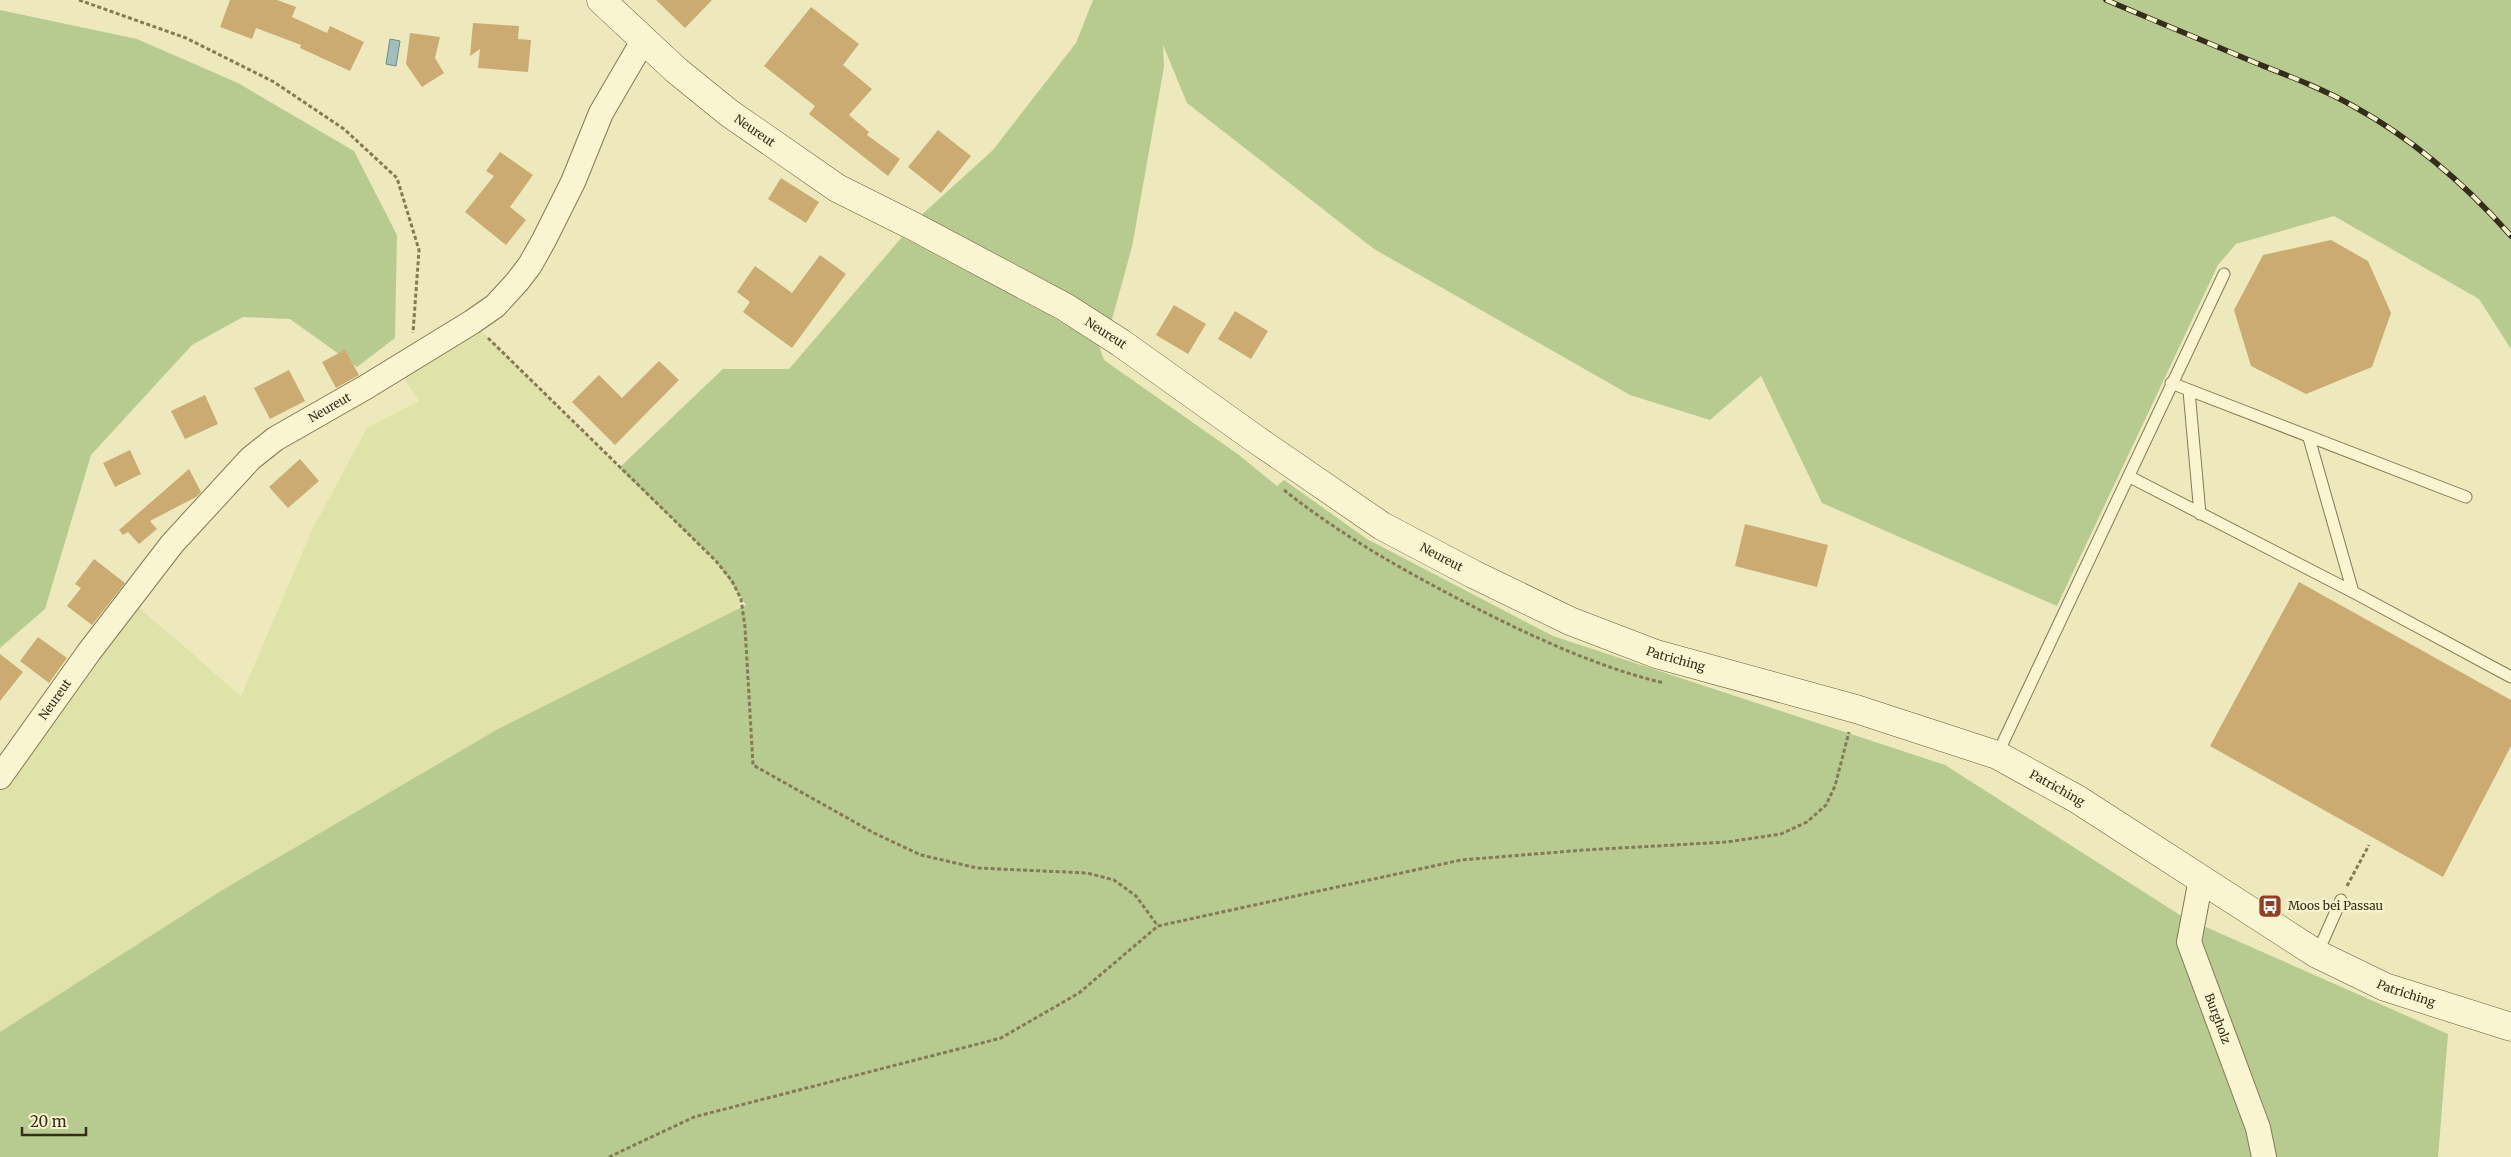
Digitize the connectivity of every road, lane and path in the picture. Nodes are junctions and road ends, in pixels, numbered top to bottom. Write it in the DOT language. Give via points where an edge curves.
graph roads {
  1 [pos="79,0"];
  2 [pos="606,1"];
  3 [pos="643,42"];
  4 [pos="2224,274"];
  5 [pos="472,322"];
  6 [pos="410,360"];
  7 [pos="2170,383"];
  8 [pos="2189,391"];
  9 [pos="2309,438"];
  10 [pos="2130,477"];
  11 [pos="1276,484"];
  12 [pos="2466,497"];
  13 [pos="2200,514"];
  14 [pos="2353,592"];
  15 [pos="1570,621"];
  16 [pos="2511,678"];
  17 [pos="1671,685"];
  18 [pos="1856,709"];
  19 [pos="1996,756"];
  20 [pos="0,777"];
  21 [pos="2369,845"];
  22 [pos="2201,879"];
  23 [pos="2341,900"];
  24 [pos="1158,926"];
  25 [pos="2317,954"];
  26 [pos="2511,1028"];
  27 [pos="609,1157"];
  28 [pos="2264,1157"];
  1 -- 6 [label="path" via="186,38 274,82 344,128 397,178 419,250"];
  2 -- 3 [label="street, Neureut"];
  3 -- 5 [label="street, Neureut" via="601,113 573,182 530,265 495,306"];
  3 -- 15 [label="street, Neureut" via="730,113 837,188 1065,307 1382,526"];
  4 -- 7 [label="lane"];
  5 -- 6 [label="street, Neureut"];
  5 -- 24 [label="path" via="732,581 741,599 745,627 753,765 874,833 921,855 977,868 1087,873 1114,880 1136,896"];
  6 -- 20 [label="street, Neureut" via="275,439 250,459 172,544 89,652"];
  7 -- 8 [label="lane"];
  7 -- 10 [label="lane"];
  8 -- 9 [label="lane"];
  8 -- 13 [label="lane"];
  9 -- 12 [label="lane"];
  9 -- 14 [label="lane"];
  10 -- 13 [label="lane"];
  10 -- 19 [label="lane"];
  11 -- 17 [label="path" via="1320,519 1412,575 1532,636 1652,681"];
  13 -- 14 [label="lane"];
  14 -- 16 [label="lane"];
  15 -- 18 [label="street, Patriching" via="1656,654"];
  18 -- 19 [label="street, Patriching"];
  18 -- 24 [label="path" via="1835,786 1826,805 1807,822 1781,834 1728,842 1461,860"];
  19 -- 22 [label="street, Patriching" via="2077,799"];
  21 -- 23 [label="path"];
  22 -- 25 [label="street, Patriching"];
  22 -- 28 [label="street, Burgholz" via="2189,942 2258,1128"];
  23 -- 25 [label="lane"];
  24 -- 27 [label="path" via="1079,993 1001,1038 694,1118"];
  25 -- 26 [label="street, Patriching" via="2385,987"];
}
